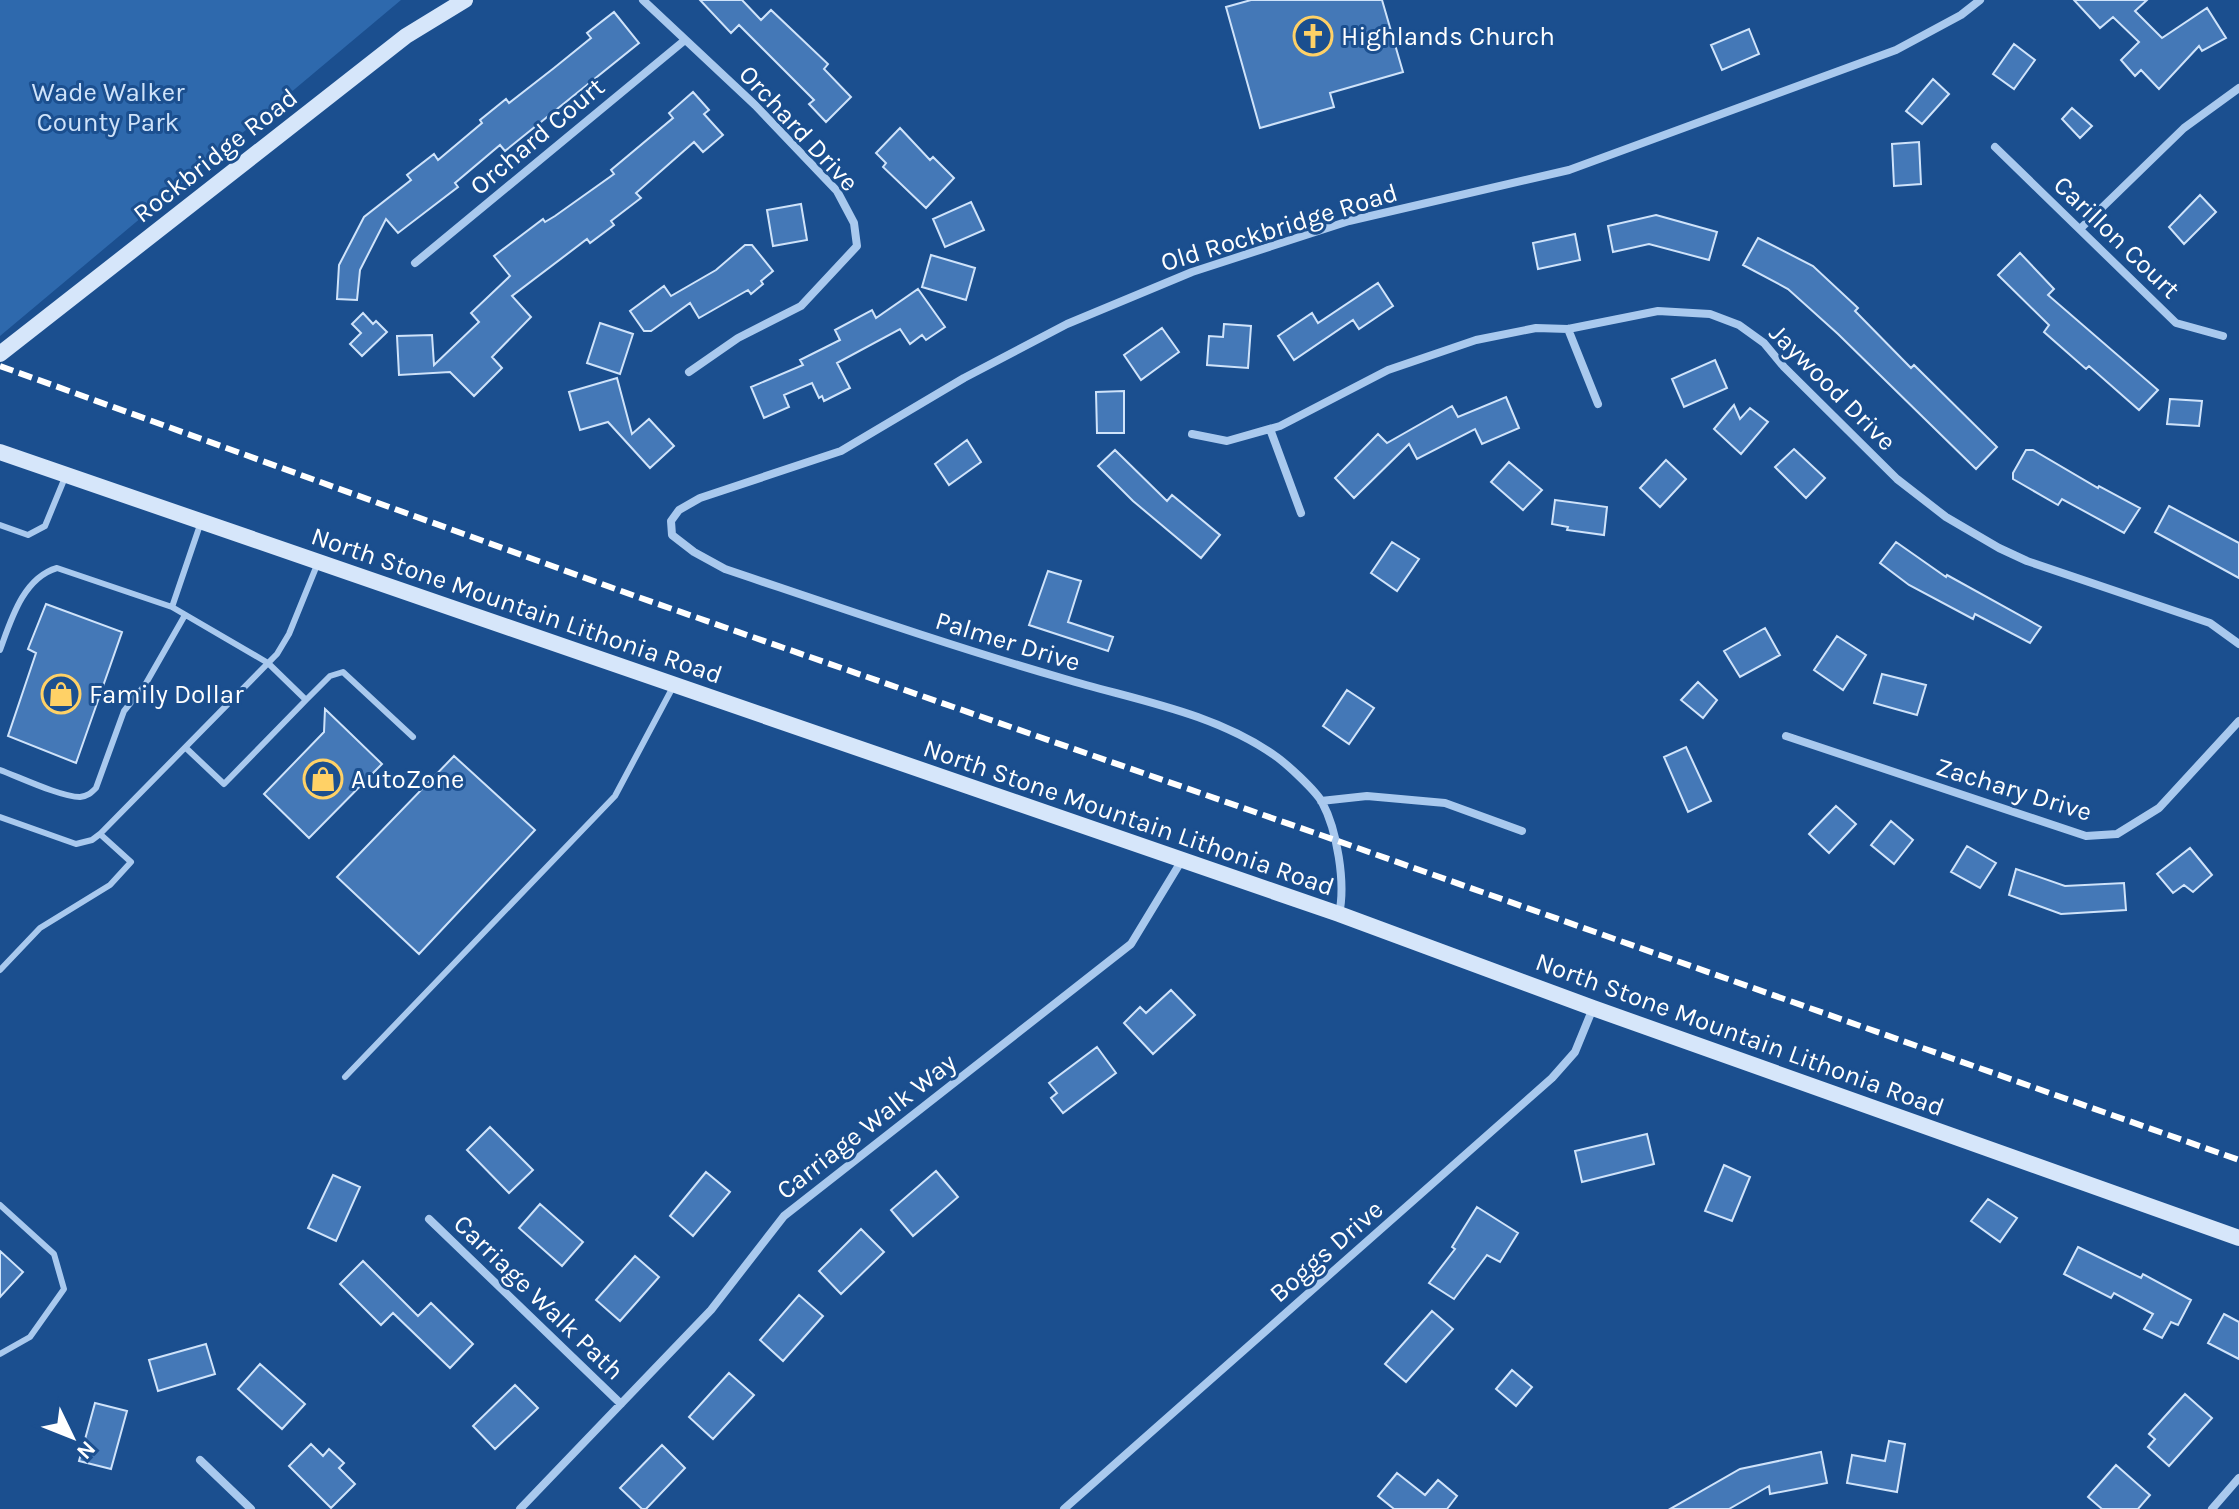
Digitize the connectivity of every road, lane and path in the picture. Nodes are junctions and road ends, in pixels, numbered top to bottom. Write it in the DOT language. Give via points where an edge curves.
graph roads {
  1 [pos="465,0"];
  2 [pos="643,0"];
  3 [pos="1980,0"];
  4 [pos="685,40"];
  5 [pos="2239,88"];
  6 [pos="1995,147"];
  7 [pos="2080,229"];
  8 [pos="415,263"];
  9 [pos="1568,329"];
  10 [pos="2223,336"];
  11 [pos="0,354"];
  12 [pos="689,372"];
  13 [pos="1598,404"];
  14 [pos="1270,429"];
  15 [pos="1192,434"];
  16 [pos="0,452"];
  17 [pos="66,475"];
  18 [pos="1301,513"];
  19 [pos="201,521"];
  20 [pos="0,525"];
  21 [pos="672,535"];
  22 [pos="318,562"];
  23 [pos="172,607"];
  24 [pos="185,615"];
  25 [pos="2239,644"];
  26 [pos="0,650"];
  27 [pos="268,663"];
  28 [pos="674,685"];
  29 [pos="306,700"];
  30 [pos="2239,721"];
  31 [pos="1786,736"];
  32 [pos="413,737"];
  33 [pos="186,748"];
  34 [pos="0,770"];
  35 [pos="1321,801"];
  36 [pos="0,817"];
  37 [pos="1522,831"];
  38 [pos="100,834"];
  39 [pos="1182,860"];
  40 [pos="1339,914"];
  41 [pos="0,970"];
  42 [pos="1593,1008"];
  43 [pos="345,1077"];
  44 [pos="0,1205"];
  45 [pos="429,1219"];
  46 [pos="2239,1238"];
  47 [pos="0,1354"];
  48 [pos="621,1404"];
  49 [pos="200,1460"];
  50 [pos="2239,1478"];
  51 [pos="251,1509"];
  52 [pos="520,1509"];
  53 [pos="1064,1509"];
  54 [pos="2212,1509"];
  1 -- 11 [label="main road, Rockbridge Road" via="406,36"];
  2 -- 4 [label="street, Orchard Drive"];
  3 -- 21 [label="street, Old Rockbridge Road" via="1896,50 1569,170 1349,221 1192,272 1067,324 841,451 700,498 679,510 671,521"];
  4 -- 8 [label="street, Orchard Court"];
  4 -- 12 [label="street, Orchard Drive" via="837,191 854,223 857,246 801,306 738,338"];
  5 -- 7 [label="street" via="2184,128"];
  6 -- 7 [label="street, Carillon Court"];
  7 -- 10 [label="street, Carillon Court" via="2176,323"];
  9 -- 13 [label="street"];
  9 -- 14 [label="street, Jaywood Drive" via="1536,328 1446,348 1388,370"];
  9 -- 25 [label="street, Jaywood Drive" via="1658,311 1710,314 1739,325 1764,343 1897,479 1946,517 2027,561 2210,623"];
  14 -- 15 [label="street, Jaywood Drive" via="1227,441"];
  14 -- 18 [label="street"];
  16 -- 17 [label="main road, North Stone Mountain Lithonia Road"];
  17 -- 19 [label="main road, North Stone Mountain Lithonia Road"];
  17 -- 20 [label="lane" via="45,526 28,535"];
  19 -- 22 [label="main road, North Stone Mountain Lithonia Road"];
  19 -- 23 [label="lane"];
  21 -- 35 [label="street, Palmer Drive" via="725,569 953,645 1170,707 1246,737 1277,757"];
  22 -- 27 [label="lane" via="289,634"];
  22 -- 28 [label="main road, North Stone Mountain Lithonia Road"];
  23 -- 24 [label="lane"];
  23 -- 26 [label="lane" via="57,568 28,589"];
  24 -- 27 [label="lane"];
  24 -- 34 [label="lane" via="124,711 91,794 69,795"];
  27 -- 29 [label="lane"];
  27 -- 33 [label="lane"];
  28 -- 39 [label="main road, North Stone Mountain Lithonia Road"];
  28 -- 43 [label="lane" via="615,796"];
  29 -- 32 [label="lane" via="330,676 343,672"];
  29 -- 33 [label="lane" via="224,784"];
  30 -- 31 [label="street, Zachary Drive" via="2159,808 2117,834 2086,836"];
  33 -- 38 [label="lane"];
  35 -- 37 [label="street" via="1367,796 1445,803"];
  35 -- 40 [label="street, Palmer Drive" via="1335,840 1343,895"];
  36 -- 38 [label="lane" via="76,844"];
  38 -- 41 [label="lane" via="131,862 110,885 40,928"];
  39 -- 40 [label="main road, North Stone Mountain Lithonia Road"];
  39 -- 48 [label="street, Carriage Walk Way" via="1131,944 784,1216 711,1310"];
  40 -- 42 [label="main road, North Stone Mountain Lithonia Road"];
  42 -- 46 [label="main road, North Stone Mountain Lithonia Road"];
  42 -- 53 [label="street, Boggs Drive" via="1575,1052 1552,1078"];
  44 -- 47 [label="lane" via="54,1254 64,1289 30,1337"];
  45 -- 48 [label="street, Carriage Walk Path"];
  48 -- 52 [label="street, Carriage Walk Way"];
  49 -- 51 [label="street"];
  50 -- 54 [label="street"];
}
